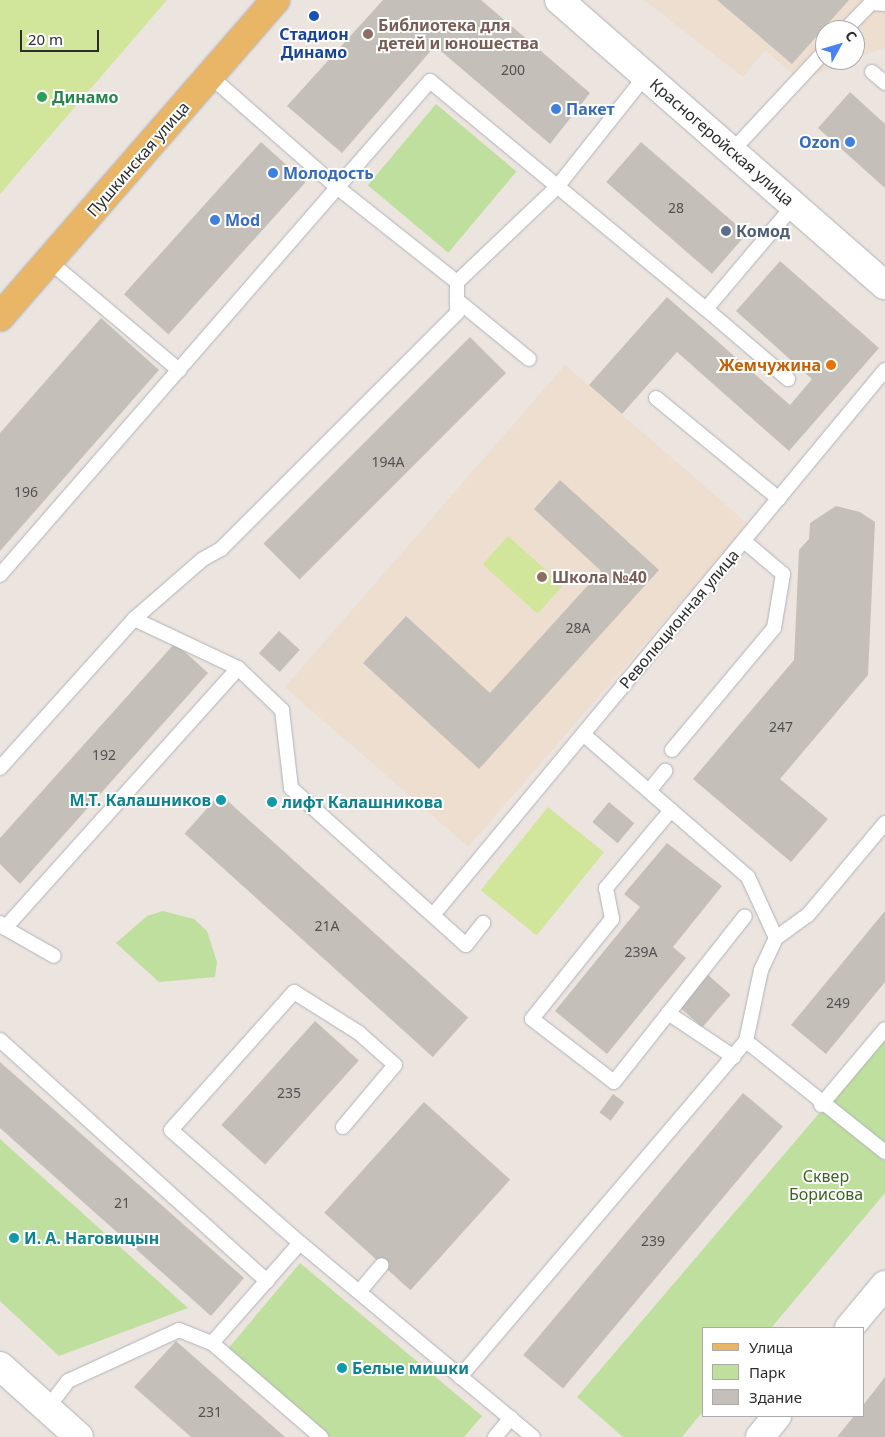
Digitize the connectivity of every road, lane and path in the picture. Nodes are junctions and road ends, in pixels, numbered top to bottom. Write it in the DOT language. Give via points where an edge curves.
graph roads {
  1 [pos="276,0"];
  2 [pos="559,0"];
  3 [pos="885,4"];
  4 [pos="855,20"];
  5 [pos="815,61"];
  6 [pos="872,72"];
  7 [pos="646,75"];
  8 [pos="210,76"];
  9 [pos="885,83"];
  10 [pos="732,151"];
  11 [pos="557,186"];
  12 [pos="337,187"];
  13 [pos="794,205"];
  14 [pos="49,261"];
  15 [pos="457,282"];
  16 [pos="885,285"];
  17 [pos="457,300"];
  18 [pos="706,309"];
  19 [pos="0,317"];
  20 [pos="528,359"];
  21 [pos="179,370"];
  22 [pos="885,370"];
  23 [pos="788,379"];
  24 [pos="656,398"];
  25 [pos="778,499"];
  26 [pos="744,541"];
  27 [pos="0,575"];
  28 [pos="134,619"];
  29 [pos="238,668"];
  30 [pos="583,734"];
  31 [pos="672,750"];
  32 [pos="0,768"];
  33 [pos="666,771"];
  34 [pos="649,791"];
  35 [pos="671,810"];
  36 [pos="885,823"];
  37 [pos="433,915"];
  38 [pos="745,916"];
  39 [pos="483,923"];
  40 [pos="3,926"];
  41 [pos="776,938"];
  42 [pos="54,956"];
  43 [pos="668,1013"];
  44 [pos="885,1029"];
  45 [pos="0,1040"];
  46 [pos="746,1041"];
  47 [pos="734,1057"];
  48 [pos="821,1105"];
  49 [pos="343,1127"];
  50 [pos="885,1152"];
  51 [pos="300,1243"];
  52 [pos="382,1265"];
  53 [pos="267,1281"];
  54 [pos="884,1288"];
  55 [pos="359,1292"];
  56 [pos="850,1327"];
  57 [pos="212,1343"];
  58 [pos="0,1366"];
  59 [pos="460,1377"];
  60 [pos="47,1409"];
  61 [pos="776,1417"];
  62 [pos="511,1418"];
  63 [pos="79,1437"];
  64 [pos="321,1437"];
  65 [pos="495,1437"];
  66 [pos="533,1437"];
  67 [pos="760,1437"];
  1 -- 8 [label="main road, Пушкинская улица"];
  2 -- 7 [label="street, Красногеройская улица"];
  3 -- 4 [label="lane" via="871,3"];
  5 -- 10 [label="lane"];
  6 -- 9 [label="lane"];
  7 -- 10 [label="street, Красногеройская улица"];
  7 -- 11 [label="lane"];
  8 -- 12 [label="lane"];
  8 -- 14 [label="main road, Пушкинская улица"];
  10 -- 13 [label="street, Красногеройская улица"];
  11 -- 12 [label="lane" via="430,81"];
  11 -- 15 [label="lane"];
  11 -- 18 [label="lane"];
  12 -- 15 [label="lane"];
  12 -- 21 [label="lane"];
  13 -- 16 [label="street, Красногеройская улица"];
  13 -- 18 [label="lane"];
  14 -- 19 [label="main road, Пушкинская улица"];
  14 -- 21 [label="lane"];
  15 -- 17 [label="lane"];
  17 -- 20 [label="lane"];
  17 -- 28 [label="lane" via="457,313 221,549 203,559"];
  18 -- 23 [label="lane"];
  21 -- 27 [label="lane"];
  22 -- 25 [label="lane, Революционная улица"];
  24 -- 25 [label="lane"];
  25 -- 26 [label="lane, Революционная улица"];
  26 -- 30 [label="lane, Революционная улица"];
  26 -- 31 [label="lane" via="783,574 774,628"];
  28 -- 29 [label="lane"];
  28 -- 32 [label="lane"];
  29 -- 37 [label="lane" via="282,710 291,788"];
  29 -- 40 [label="lane"];
  30 -- 34 [label="lane"];
  30 -- 37 [label="lane, Революционная улица"];
  33 -- 34 [label="lane"];
  34 -- 35 [label="lane"];
  35 -- 41 [label="lane" via="748,877"];
  35 -- 43 [label="lane" via="606,888 612,919 532,1019 614,1082"];
  36 -- 41 [label="lane" via="808,915"];
  37 -- 39 [label="lane" via="466,945"];
  38 -- 43 [label="lane"];
  40 -- 42 [label="lane"];
  41 -- 46 [label="lane" via="761,970"];
  43 -- 47 [label="lane"];
  44 -- 48 [label="lane"];
  45 -- 53 [label="lane"];
  46 -- 47 [label="lane"];
  46 -- 48 [label="lane"];
  47 -- 59 [label="lane"];
  48 -- 50 [label="lane"];
  49 -- 51 [label="lane" via="395,1066 359,1034 294,992 171,1130"];
  51 -- 53 [label="lane"];
  51 -- 55 [label="lane"];
  52 -- 55 [label="lane"];
  53 -- 57 [label="lane"];
  54 -- 56 [label="street"];
  55 -- 59 [label="lane"];
  57 -- 60 [label="lane" via="179,1330 68,1381"];
  57 -- 64 [label="lane"];
  58 -- 60 [label="street"];
  59 -- 62 [label="lane"];
  60 -- 63 [label="street"];
  61 -- 67 [label="street"];
  62 -- 65 [label="lane"];
  62 -- 66 [label="lane"];
}
